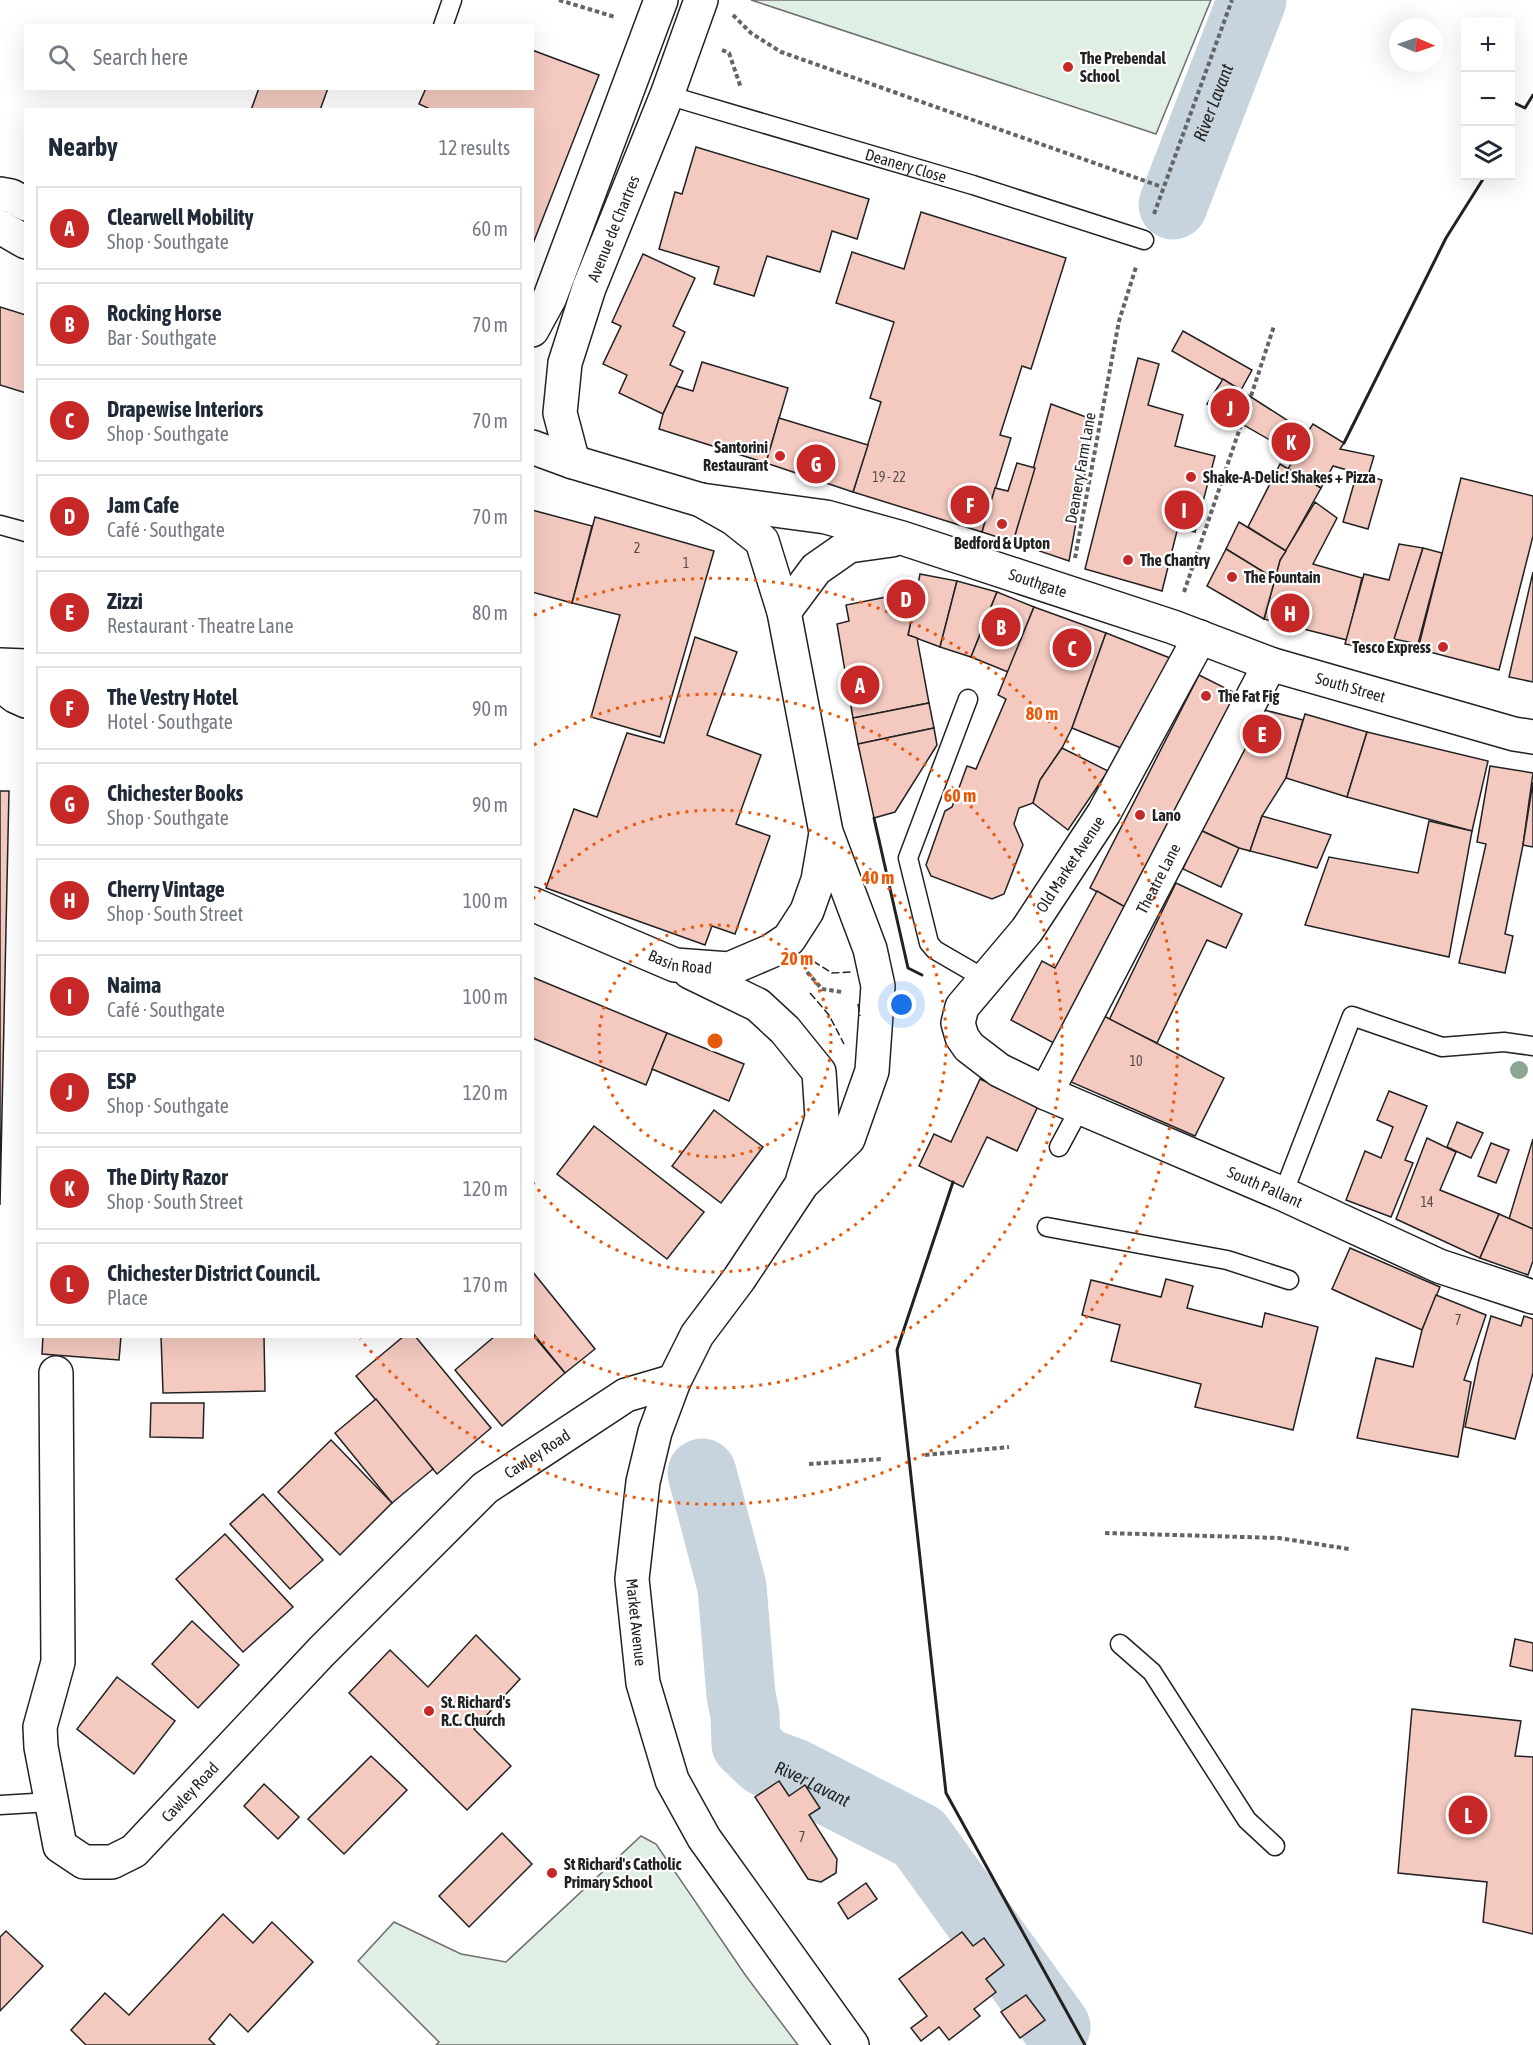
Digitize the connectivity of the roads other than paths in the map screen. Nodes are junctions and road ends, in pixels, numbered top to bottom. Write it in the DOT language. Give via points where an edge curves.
graph roads {
  1 [pos="452,0"];
  2 [pos="661,0"];
  3 [pos="701,0"];
  4 [pos="444,24"];
  5 [pos="667,94"];
  6 [pos="0,194"];
  7 [pos="24,203"];
  8 [pos="0,227"];
  9 [pos="1144,240"];
  10 [pos="24,241"];
  11 [pos="534,326"];
  12 [pos="534,448"];
  13 [pos="573,462"];
  14 [pos="701,500"];
  15 [pos="0,525"];
  16 [pos="24,531"];
  17 [pos="902,538"];
  18 [pos="784,612"];
  19 [pos="1186,632"];
  20 [pos="1270,664"];
  21 [pos="0,665"];
  22 [pos="24,666"];
  23 [pos="0,684"];
  24 [pos="968,699"];
  25 [pos="24,700"];
  26 [pos="1533,737"];
  27 [pos="826,832"];
  28 [pos="534,905"];
  29 [pos="675,965"];
  30 [pos="985,979"];
  31 [pos="1533,1046"];
  32 [pos="999,1070"];
  33 [pos="1046,1093"];
  34 [pos="1080,1107"];
  35 [pos="1059,1147"];
  36 [pos="802,1184"];
  37 [pos="1283,1194"];
  38 [pos="1047,1227"];
  39 [pos="1289,1280"];
  40 [pos="1533,1297"];
  41 [pos="56,1373"];
  42 [pos="674,1381"];
  43 [pos="1120,1644"];
  44 [pos="51,1802"];
  45 [pos="0,1804"];
  46 [pos="1275,1846"];
  47 [pos="852,2045"];
  1 -- 4 [label="lane"];
  2 -- 11 [label="street, Avenue de Chartres" via="554,286"];
  3 -- 5 [label="street, Avenue de Chartres"];
  5 -- 9 [label="lane, Deanery Close"];
  5 -- 13 [label="street, Avenue de Chartres" via="589,288 565,363 560,413"];
  6 -- 7 [label="street"];
  8 -- 10 [label="street"];
  12 -- 13 [label="street, Southgate"];
  13 -- 14 [label="street, Southgate"];
  14 -- 17 [label="street, Southgate" via="826,518"];
  14 -- 18 [label="street, Southgate" via="762,541"];
  15 -- 16 [label="lane"];
  17 -- 18 [label="street, Southgate" via="849,546 816,569"];
  17 -- 19 [label="street, Southgate"];
  18 -- 27 [label="street, Southgate"];
  19 -- 20 [label="street, South Street"];
  19 -- 30 [label="street, Old Market Avenue" via="1104,813 1027,930"];
  20 -- 26 [label="street, South Street"];
  20 -- 33 [label="street, Theatre Lane"];
  21 -- 22 [label="street"];
  23 -- 25 [label="street"];
  24 -- 30 [label="lane" via="908,858 929,943"];
  27 -- 29 [label="street, Basin Road" via="818,880 807,911 789,939 729,969"];
  27 -- 36 [label="street" via="870,949 878,986 873,1060 848,1138"];
  28 -- 29 [label="street, Basin Road"];
  29 -- 36 [label="street" via="758,1005 785,1030 819,1072 822,1118"];
  30 -- 32 [label="street, Old Market Avenue" via="962,1007 958,1023 969,1047"];
  31 -- 37 [label="lane" via="1504,1042 1442,1047 1352,1016"];
  32 -- 33 [label="street, South Pallant"];
  33 -- 34 [label="street, South Pallant"];
  34 -- 35 [label="lane"];
  34 -- 37 [label="street, South Pallant"];
  36 -- 42 [label="street, Market Avenue" via="697,1335"];
  37 -- 40 [label="street, South Pallant" via="1439,1266"];
  38 -- 39 [label="lane" via="1227,1260"];
  41 -- 44 [label="street, Cawley Road" via="58,1662 40,1726"];
  42 -- 44 [label="street, Cawley Road" via="626,1395 485,1488 321,1652 134,1851 112,1862 84,1862 60,1846"];
  42 -- 47 [label="street, Market Avenue" via="655,1432 643,1482 633,1569 643,1683 672,1780 704,1838"];
  43 -- 46 [label="lane" via="1152,1672 1247,1820"];
  44 -- 45 [label="lane"];
}
